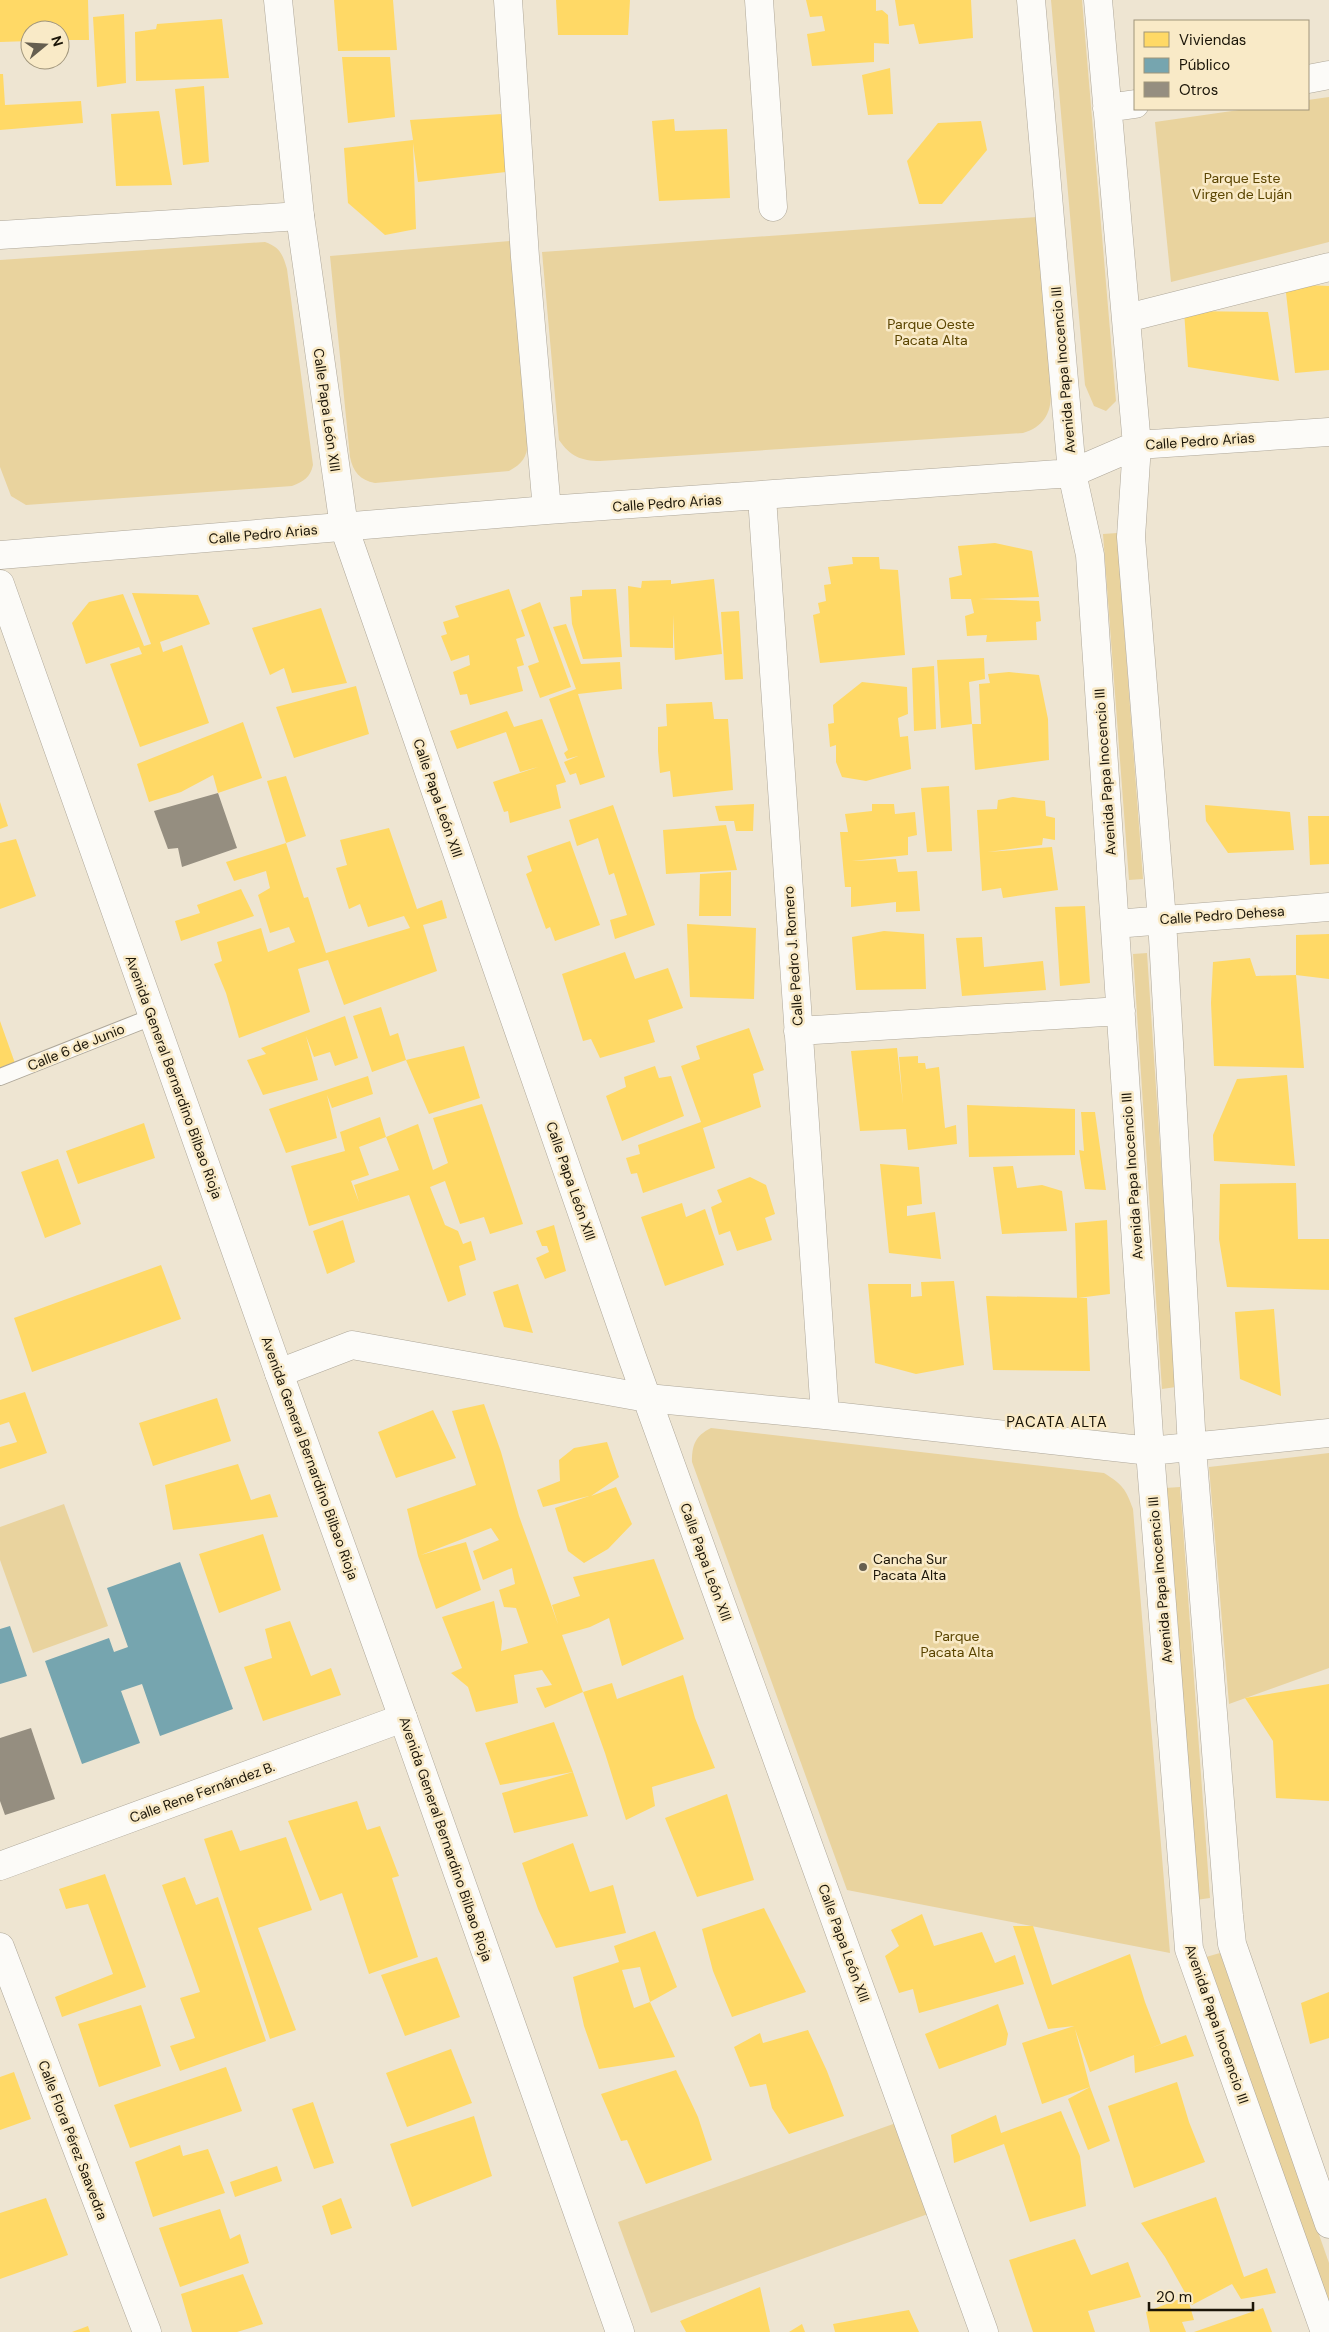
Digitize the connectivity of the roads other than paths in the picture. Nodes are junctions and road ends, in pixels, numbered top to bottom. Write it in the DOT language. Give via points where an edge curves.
graph roads {
  1 [pos="278,0"];
  2 [pos="508,0"];
  3 [pos="759,0"];
  4 [pos="1031,0"];
  5 [pos="1098,0"];
  6 [pos="1329,75"];
  7 [pos="1309,79"];
  8 [pos="1134,104"];
  9 [pos="1107,108"];
  10 [pos="773,207"];
  11 [pos="300,216"];
  12 [pos="0,234"];
  13 [pos="1329,267"];
  14 [pos="1127,318"];
  15 [pos="1329,432"];
  16 [pos="1137,444"];
  17 [pos="1072,473"];
  18 [pos="762,496"];
  19 [pos="548,510"];
  20 [pos="344,527"];
  21 [pos="0,555"];
  22 [pos="0,584"];
  23 [pos="1329,907"];
  24 [pos="1162,920"];
  25 [pos="1115,924"];
  26 [pos="1121,1011"];
  27 [pos="152,1017"];
  28 [pos="798,1031"];
  29 [pos="0,1078"];
  30 [pos="279,1373"];
  31 [pos="647,1398"];
  32 [pos="825,1415"];
  33 [pos="1329,1433"];
  34 [pos="1192,1447"];
  35 [pos="1150,1451"];
  36 [pos="404,1718"];
  37 [pos="0,1866"];
  38 [pos="1229,1916"];
  39 [pos="1187,1919"];
  40 [pos="0,1947"];
  41 [pos="1329,2224"];
  42 [pos="147,2332"];
  43 [pos="620,2332"];
  44 [pos="984,2332"];
  45 [pos="1325,2332"];
  1 -- 11 [label="street, Calle Papa León XIII"];
  2 -- 19 [label="street" via="525,258"];
  3 -- 10 [label="street"];
  4 -- 17 [label="street, Avenida Papa Inocencio III"];
  5 -- 9 [label="street"];
  6 -- 7 [label="street"];
  8 -- 9 [label="street"];
  9 -- 14 [label="street"];
  11 -- 12 [label="street"];
  11 -- 20 [label="street, Calle Papa León XIII"];
  13 -- 14 [label="street"];
  14 -- 16 [label="street"];
  15 -- 16 [label="street, Calle Pedro Arias"];
  16 -- 17 [label="street, Calle Pedro Arias"];
  16 -- 24 [label="street" via="1131,537"];
  17 -- 18 [label="street, Calle Pedro Arias"];
  17 -- 25 [label="street, Avenida Papa Inocencio III" via="1090,555"];
  18 -- 19 [label="street, Calle Pedro Arias"];
  18 -- 28 [label="street, Calle Pedro J. Romero"];
  19 -- 20 [label="street, Calle Pedro Arias"];
  20 -- 21 [label="street, Calle Pedro Arias"];
  20 -- 31 [label="street, Calle Papa León XIII"];
  22 -- 27 [label="street, Avenida General Bernardino Bilbao Rioja"];
  23 -- 24 [label="street, Calle Pedro Dehesa"];
  24 -- 25 [label="street, Calle Pedro Dehesa"];
  24 -- 34 [label="street"];
  25 -- 26 [label="street, Avenida Papa Inocencio III"];
  26 -- 28 [label="street"];
  26 -- 35 [label="street, Avenida Papa Inocencio III"];
  27 -- 29 [label="lane, Calle 6 de Junio"];
  27 -- 30 [label="street, Avenida General Bernardino Bilbao Rioja"];
  28 -- 32 [label="street, Calle Pedro J. Romero"];
  30 -- 31 [label="street" via="352,1345"];
  30 -- 36 [label="street, Avenida General Bernardino Bilbao Rioja"];
  31 -- 32 [label="street"];
  31 -- 44 [label="street, Calle Papa León XIII"];
  32 -- 35 [label="street"];
  33 -- 34 [label="street"];
  34 -- 35 [label="street"];
  34 -- 38 [label="street"];
  35 -- 39 [label="street, Avenida Papa Inocencio III"];
  36 -- 37 [label="street, Calle Rene Fernández B."];
  36 -- 43 [label="street, Avenida General Bernardino Bilbao Rioja"];
  38 -- 39 [label="street"];
  38 -- 41 [label="street" via="1232,1944"];
  39 -- 45 [label="street, Avenida Papa Inocencio III" via="1189,1949"];
  40 -- 42 [label="street, Calle Flora Pérez Saavedra"];
}
